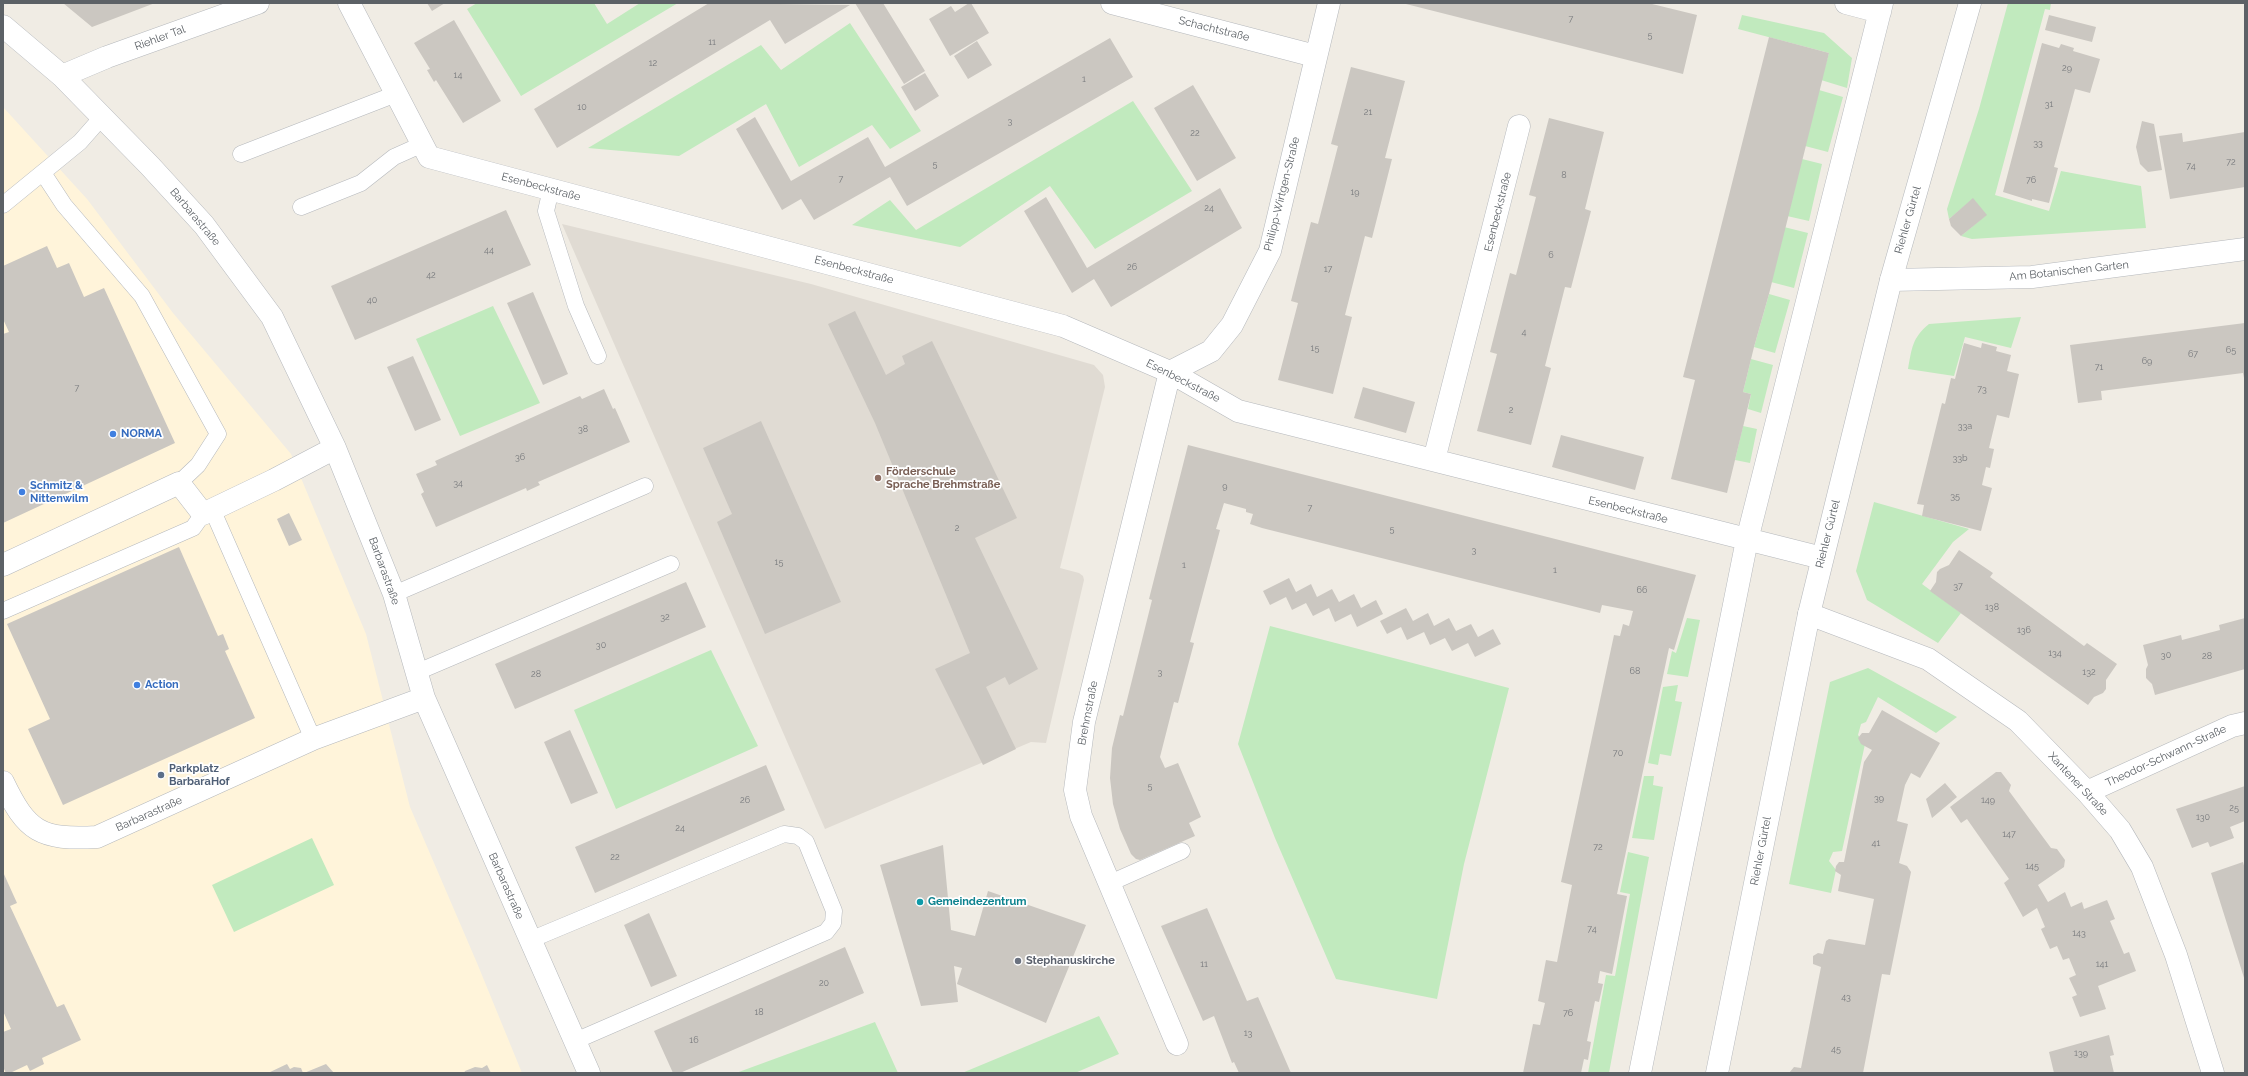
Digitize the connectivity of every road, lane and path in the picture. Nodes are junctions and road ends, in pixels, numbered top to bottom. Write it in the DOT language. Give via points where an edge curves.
graph roads {
  1 [pos="258,3"];
  2 [pos="349,3"];
  3 [pos="1112,3"];
  4 [pos="1329,3"];
  5 [pos="1846,3"];
  6 [pos="1970,3"];
  7 [pos="1881,7"];
  8 [pos="3,26"];
  9 [pos="1315,56"];
  10 [pos="62,76"];
  11 [pos="396,94"];
  12 [pos="102,117"];
  13 [pos="1519,126"];
  14 [pos="423,144"];
  15 [pos="241,154"];
  16 [pos="43,173"];
  17 [pos="551,189"];
  18 [pos="3,205"];
  19 [pos="301,207"];
  20 [pos="2245,249"];
  21 [pos="1891,280"];
  22 [pos="598,356"];
  23 [pos="1170,372"];
  24 [pos="335,448"];
  25 [pos="1434,460"];
  26 [pos="179,483"];
  27 [pos="645,486"];
  28 [pos="208,511"];
  29 [pos="1747,540"];
  30 [pos="1822,558"];
  31 [pos="671,564"];
  32 [pos="3,565"];
  33 [pos="394,594"];
  34 [pos="3,611"];
  35 [pos="1809,614"];
  36 [pos="415,673"];
  37 [pos="424,698"];
  38 [pos="2245,723"];
  39 [pos="313,739"];
  40 [pos="3,782"];
  41 [pos="2087,792"];
  42 [pos="1182,851"];
  43 [pos="1110,883"];
  44 [pos="530,940"];
  45 [pos="575,1041"];
  46 [pos="1177,1044"];
  47 [pos="589,1073"];
  48 [pos="1640,1073"];
  49 [pos="1717,1073"];
  50 [pos="2213,1073"];
  1 -- 10 [label="street, Riehler Tal" via="107,57"];
  2 -- 11 [label="street, Esenbeckstraße"];
  3 -- 9 [label="street, Schachtstraße"];
  4 -- 9 [label="street, Philipp-Wirtgen-Straße"];
  5 -- 7 [label="street"];
  6 -- 21 [label="street, Riehler Gürtel"];
  7 -- 29 [label="street"];
  8 -- 10 [label="street, Barbarastraße"];
  9 -- 23 [label="street, Philipp-Wirtgen-Straße" via="1270,251 1232,325 1211,350"];
  10 -- 12 [label="street, Barbarastraße"];
  11 -- 14 [label="street, Esenbeckstraße"];
  11 -- 15 [label="lane"];
  12 -- 16 [label="lane" via="80,142"];
  12 -- 24 [label="street, Barbarastraße" via="204,225 272,318"];
  13 -- 25 [label="street, Esenbeckstraße"];
  14 -- 17 [label="street, Esenbeckstraße" via="429,157"];
  14 -- 19 [label="lane" via="394,157 361,183"];
  16 -- 18 [label="lane"];
  16 -- 26 [label="lane" via="64,205 142,296 218,434 198,465"];
  17 -- 22 [label="lane" via="546,211 576,306"];
  17 -- 23 [label="street, Esenbeckstraße" via="1063,326"];
  20 -- 21 [label="street, Am Botanischen Garten" via="2032,277"];
  21 -- 30 [label="street, Riehler Gürtel"];
  23 -- 25 [label="street, Esenbeckstraße" via="1238,411"];
  23 -- 43 [label="street, Brehmstraße" via="1084,722 1075,790 1081,816"];
  24 -- 28 [label="street"];
  24 -- 33 [label="street, Barbarastraße"];
  25 -- 29 [label="street, Esenbeckstraße"];
  26 -- 28 [label="street"];
  26 -- 32 [label="street"];
  27 -- 33 [label="lane"];
  28 -- 34 [label="lane" via="193,528"];
  28 -- 39 [label="lane"];
  29 -- 30 [label="street, Esenbeckstraße"];
  29 -- 48 [label="street"];
  30 -- 35 [label="street, Riehler Gürtel"];
  31 -- 36 [label="lane"];
  33 -- 36 [label="street, Barbarastraße"];
  35 -- 41 [label="street, Xantener Straße" via="1928,659 2018,721"];
  35 -- 49 [label="street, Riehler Gürtel"];
  36 -- 37 [label="street, Barbarastraße"];
  37 -- 39 [label="street, Barbarastraße"];
  37 -- 44 [label="street, Barbarastraße"];
  38 -- 41 [label="street, Theodor-Schwann-Straße" via="2232,726"];
  39 -- 40 [label="street, Barbarastraße" via="97,837 71,839 40,832 27,823 16,809"];
  41 -- 50 [label="street, Xantener Straße" via="2120,830 2142,867 2174,948"];
  42 -- 43 [label="lane"];
  43 -- 46 [label="street, Brehmstraße"];
  44 -- 45 [label="street, Barbarastraße"];
  44 -- 45 [label="lane" via="784,834 798,836 806,842 834,911 833,923 826,932"];
  45 -- 47 [label="street, Barbarastraße"];
}
